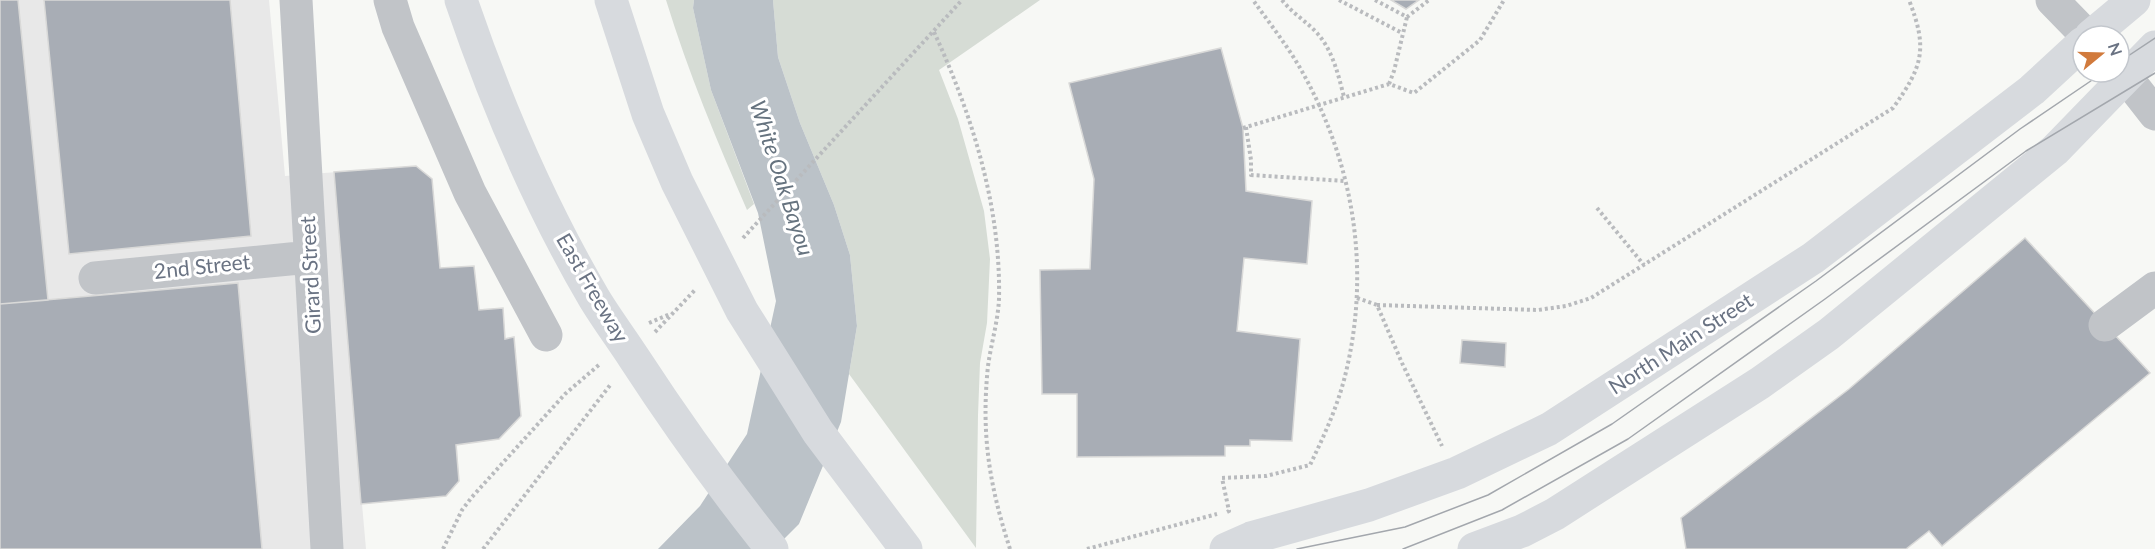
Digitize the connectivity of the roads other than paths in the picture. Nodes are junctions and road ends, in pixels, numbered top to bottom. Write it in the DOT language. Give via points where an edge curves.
graph roads {
  1 [pos="296,0"];
  2 [pos="390,0"];
  3 [pos="461,0"];
  4 [pos="611,0"];
  5 [pos="2052,0"];
  6 [pos="2134,0"];
  7 [pos="2077,24"];
  8 [pos="2104,24"];
  9 [pos="2155,47"];
  10 [pos="2071,54"];
  11 [pos="2131,66"];
  12 [pos="2131,82"];
  13 [pos="2113,84"];
  14 [pos="2155,114"];
  15 [pos="310,257"];
  16 [pos="95,278"];
  17 [pos="2155,288"];
  18 [pos="2105,325"];
  19 [pos="546,334"];
  20 [pos="327,549"];
  21 [pos="772,549"];
  22 [pos="906,549"];
  23 [pos="1226,549"];
  24 [pos="1474,549"];
  1 -- 15 [label="street, Girard Street"];
  2 -- 19 [label="street" via="470,193"];
  3 -- 21 [label="main road, East Freeway" via="510,128 594,298 678,425"];
  4 -- 22 [label="main road" via="648,114 677,182 742,310 818,432"];
  5 -- 7 [label="street"];
  6 -- 8 [label="main road"];
  9 -- 11 [label="main road"];
  10 -- 23 [label="main road, North Main Street" via="2032,90 1813,258 1549,429 1446,477"];
  12 -- 14 [label="street"];
  13 -- 24 [label="main road" via="2055,150 1829,334 1760,383 1555,514"];
  15 -- 16 [label="street, 2nd Street"];
  15 -- 20 [label="street, Girard Street"];
  17 -- 18 [label="street"];
}
